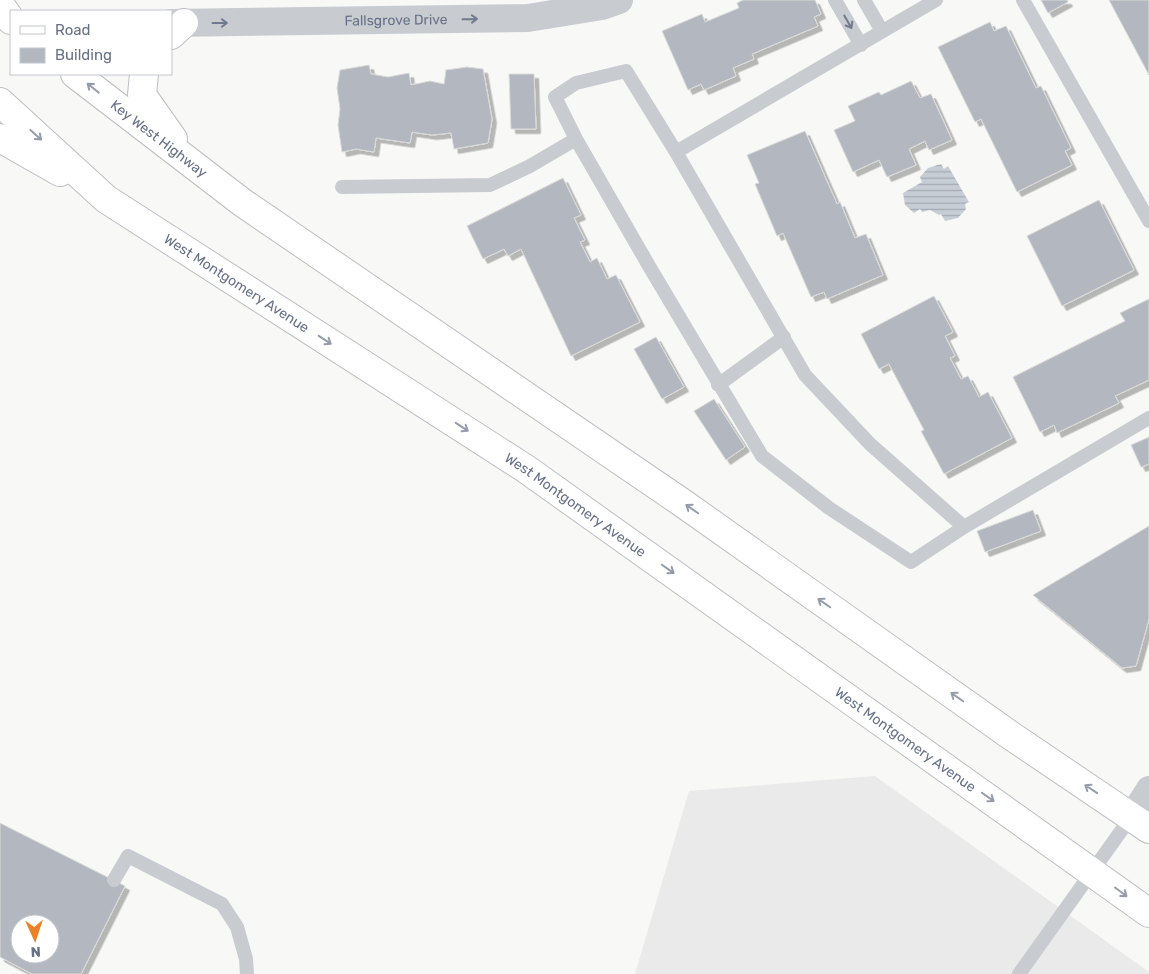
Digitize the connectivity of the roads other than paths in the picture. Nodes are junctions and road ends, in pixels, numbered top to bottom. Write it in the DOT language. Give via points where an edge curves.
graph roads {
  1 [pos="618,0"];
  2 [pos="835,0"];
  3 [pos="864,0"];
  4 [pos="936,0"];
  5 [pos="1023,0"];
  6 [pos="0,5"];
  7 [pos="10,19"];
  8 [pos="175,27"];
  9 [pos="882,31"];
  10 [pos="861,45"];
  11 [pos="76,75"];
  12 [pos="144,75"];
  13 [pos="0,102"];
  14 [pos="0,138"];
  15 [pos="576,139"];
  16 [pos="676,152"];
  17 [pos="190,163"];
  18 [pos="342,187"];
  19 [pos="106,199"];
  20 [pos="1149,221"];
  21 [pos="784,337"];
  22 [pos="718,385"];
  23 [pos="1149,418"];
  24 [pos="964,527"];
  25 [pos="1149,789"];
  26 [pos="1140,823"];
  27 [pos="1094,872"];
  28 [pos="114,880"];
  29 [pos="1149,913"];
  30 [pos="247,974"];
  31 [pos="1019,974"];
  8 -- 1 [label="street, Fallsgrove Drive, one-way" via="528,18 602,6"];
  2 -- 10 [label="lane, one-way"];
  3 -- 9 [label="lane"];
  4 -- 9 [label="lane"];
  5 -- 20 [label="lane"];
  6 -- 7 [label="main road"];
  9 -- 10 [label="lane"];
  10 -- 16 [label="lane"];
  17 -- 11 [label="main road, Key West Highway, one-way"];
  12 -- 17 [label="main road" via="142,95"];
  13 -- 19 [label="main road, West Montgomery Avenue, one-way"];
  14 -- 19 [label="main road"];
  15 -- 16 [label="lane" via="555,97 576,83 626,71"];
  15 -- 18 [label="lane" via="490,185"];
  15 -- 22 [label="lane"];
  16 -- 21 [label="lane"];
  26 -- 17 [label="main road, Key West Highway, one-way" via="684,504 243,203"];
  19 -- 27 [label="main road, West Montgomery Avenue, one-way" via="526,469"];
  21 -- 22 [label="lane"];
  21 -- 24 [label="lane" via="805,375 870,444"];
  22 -- 24 [label="lane" via="762,456 829,508 911,562"];
  23 -- 24 [label="lane"];
  25 -- 26 [label="street"];
  26 -- 27 [label="lane"];
  27 -- 29 [label="main road, West Montgomery Avenue, one-way"];
  27 -- 31 [label="lane"];
  28 -- 30 [label="lane" via="128,856 222,904 237,927"];
}
